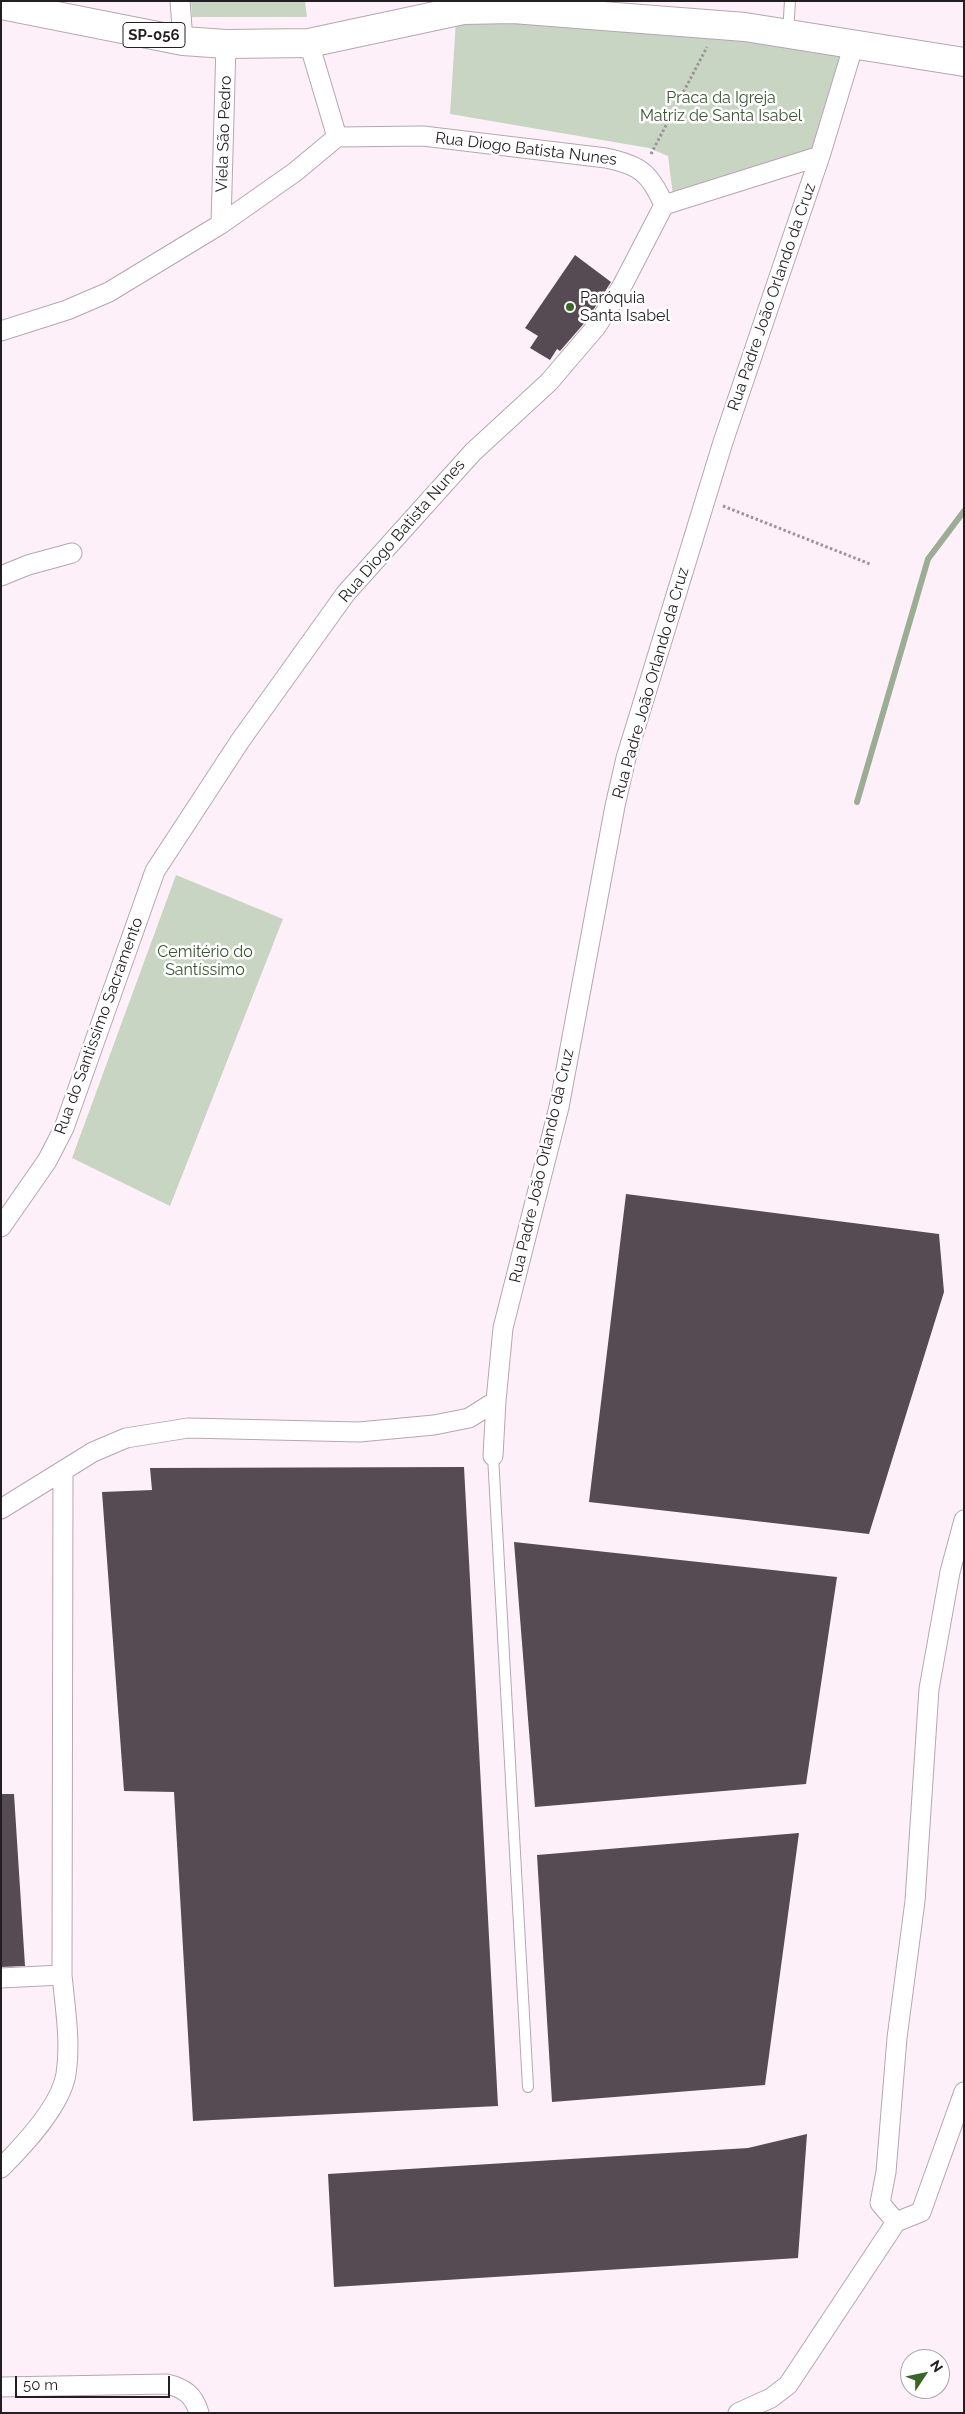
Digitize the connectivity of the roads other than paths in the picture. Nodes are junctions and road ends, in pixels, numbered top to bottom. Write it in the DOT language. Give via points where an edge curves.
graph roads {
  1 [pos="180,1"];
  2 [pos="790,1"];
  3 [pos="1,5"];
  4 [pos="513,5"];
  5 [pos="788,33"];
  6 [pos="183,41"];
  7 [pos="309,43"];
  8 [pos="226,44"];
  9 [pos="854,44"];
  10 [pos="964,62"];
  11 [pos="337,137"];
  12 [pos="820,156"];
  13 [pos="664,205"];
  14 [pos="221,224"];
  15 [pos="1,331"];
  16 [pos="72,553"];
  17 [pos="1,576"];
  18 [pos="155,871"];
  19 [pos="1,1226"];
  20 [pos="496,1401"];
  21 [pos="493,1456"];
  22 [pos="63,1472"];
  23 [pos="1,1508"];
  24 [pos="964,1520"];
  25 [pos="62,1975"];
  26 [pos="1,1978"];
  27 [pos="528,2087"];
  28 [pos="964,2092"];
  29 [pos="1,2168"];
  30 [pos="896,2222"];
  31 [pos="1,2388"];
  32 [pos="199,2413"];
  33 [pos="738,2413"];
  1 -- 6 [label="street"];
  2 -- 5 [label="lane"];
  3 -- 6 [label="main road, SP-056"];
  4 -- 5 [label="main road, SP-056"];
  4 -- 7 [label="main road, SP-056" via="463,10"];
  5 -- 9 [label="main road, SP-056"];
  6 -- 8 [label="main road, SP-056"];
  7 -- 8 [label="main road, SP-056"];
  7 -- 11 [label="street"];
  8 -- 14 [label="street, Viela São Pedro"];
  9 -- 10 [label="main road, SP-056"];
  9 -- 12 [label="street, Rua Padre João Orlando da Cruz"];
  11 -- 13 [label="street, Rua Diogo Batista Nunes" via="423,136 606,158 629,163 642,170 655,185"];
  11 -- 14 [label="street" via="295,172"];
  12 -- 13 [label="street"];
  12 -- 20 [label="street, Rua Padre João Orlando da Cruz" via="706,499 624,768 559,1107 503,1328"];
  13 -- 18 [label="street, Rua Diogo Batista Nunes" via="621,288 596,327 550,382 473,452 346,593 240,741"];
  14 -- 15 [label="street" via="109,292 67,310"];
  16 -- 17 [label="street"];
  18 -- 19 [label="street, Rua do Santissimo Sacramento" via="64,1128 47,1161"];
  20 -- 21 [label="street, Rua Padre João Orlando da Cruz"];
  20 -- 22 [label="street" via="469,1418 434,1425 369,1431 188,1428 126,1438 93,1452"];
  21 -- 27 [label="lane"];
  22 -- 23 [label="street"];
  22 -- 25 [label="street"];
  24 -- 30 [label="street" via="950,1572 929,1689 915,1901 880,2203"];
  25 -- 26 [label="street"];
  25 -- 29 [label="street" via="68,2045 66,2076 54,2105"];
  28 -- 30 [label="street" via="922,2212"];
  30 -- 33 [label="street" via="788,2385 771,2398"];
  31 -- 32 [label="street" via="166,2384 190,2394"];
}
